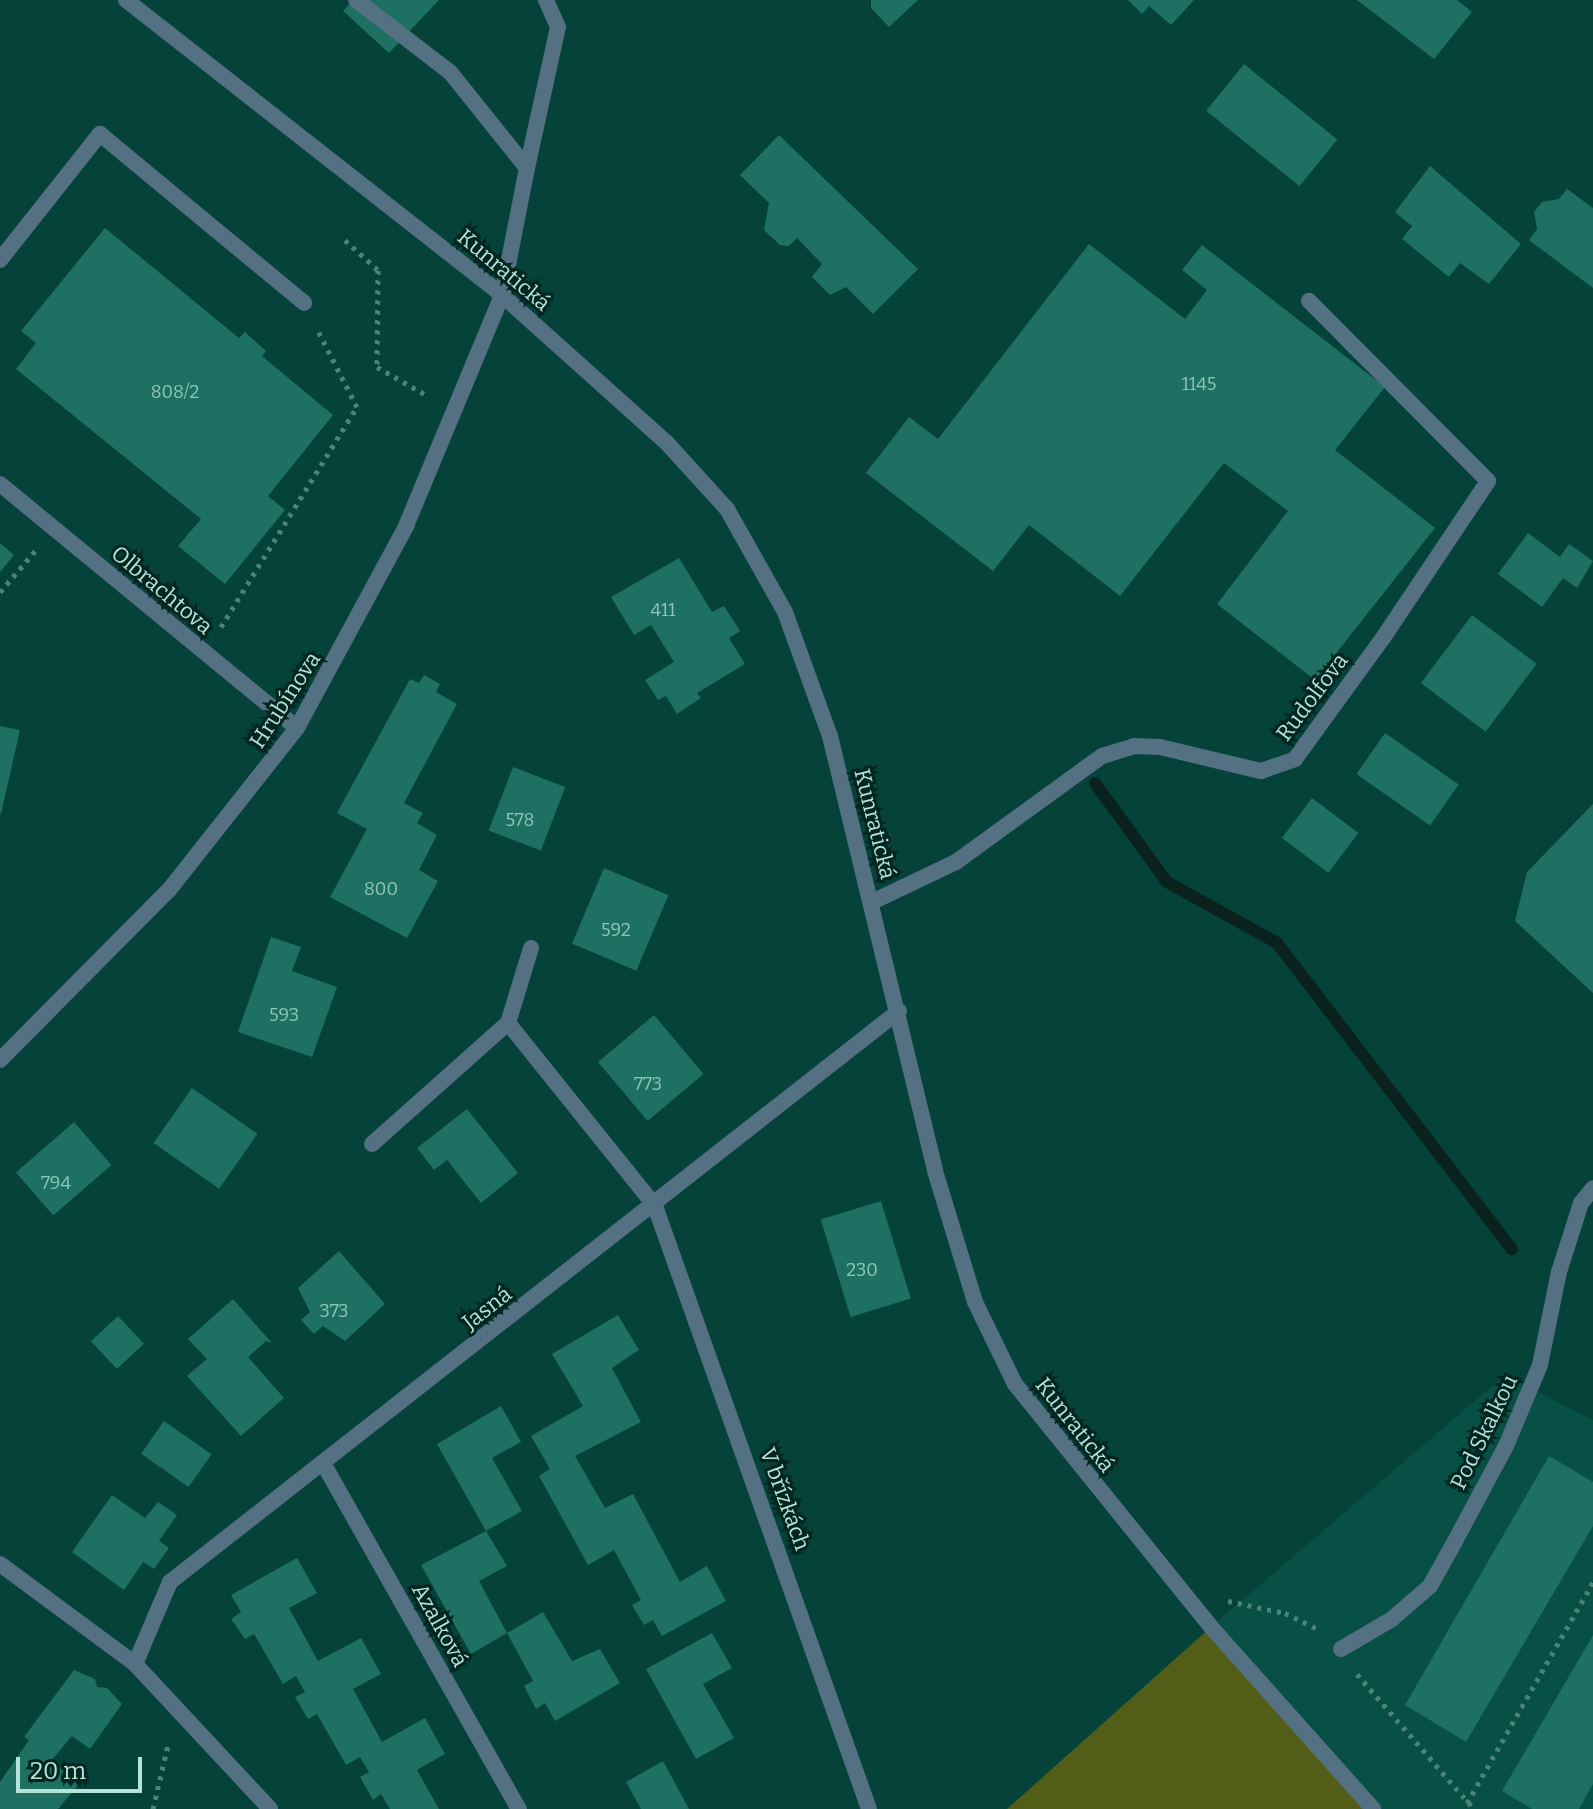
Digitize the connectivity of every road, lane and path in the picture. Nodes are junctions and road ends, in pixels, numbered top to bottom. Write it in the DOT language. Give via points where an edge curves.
graph roads {
  1 [pos="126,0"];
  2 [pos="356,0"];
  3 [pos="546,0"];
  4 [pos="527,168"];
  5 [pos="345,240"];
  6 [pos="0,260"];
  7 [pos="502,295"];
  8 [pos="1309,301"];
  9 [pos="304,303"];
  10 [pos="458,409"];
  11 [pos="0,484"];
  12 [pos="54,529"];
  13 [pos="0,592"];
  14 [pos="205,654"];
  15 [pos="297,728"];
  16 [pos="872,902"];
  17 [pos="531,948"];
  18 [pos="899,1011"];
  19 [pos="508,1023"];
  20 [pos="0,1060"];
  21 [pos="372,1144"];
  22 [pos="1593,1188"];
  23 [pos="655,1206"];
  24 [pos="323,1463"];
  25 [pos="0,1564"];
  26 [pos="1593,1582"];
  27 [pos="1341,1649"];
  28 [pos="135,1664"];
  29 [pos="177,1709"];
  30 [pos="1467,1803"];
  31 [pos="153,1809"];
  32 [pos="270,1809"];
  33 [pos="519,1809"];
  34 [pos="869,1809"];
  35 [pos="1373,1809"];
  1 -- 7 [label="street, Kunratická"];
  2 -- 4 [label="street" via="450,72"];
  3 -- 4 [label="street, Hrubínova" via="558,27"];
  4 -- 7 [label="street, Hrubínova"];
  5 -- 10 [label="path" via="378,270 377,367 399,383"];
  6 -- 9 [label="street" via="100,134"];
  7 -- 10 [label="street, Hrubínova"];
  7 -- 16 [label="street, Kunratická" via="666,442 727,509 785,612 830,736"];
  8 -- 16 [label="street, Rudolfova" via="1488,481 1383,638 1295,759 1261,771 1160,747 1134,746 1102,756 956,862"];
  9 -- 14 [label="path" via="357,407"];
  10 -- 15 [label="street, Hrubínova" via="347,643"];
  11 -- 12 [label="street, Olbrachtova"];
  12 -- 13 [label="path"];
  12 -- 14 [label="street, Olbrachtova"];
  14 -- 15 [label="street, Olbrachtova"];
  15 -- 20 [label="street, Hrubínova" via="169,890"];
  16 -- 18 [label="street, Kunratická"];
  17 -- 19 [label="street"];
  18 -- 23 [label="street, Jasná"];
  18 -- 35 [label="street, Kunratická" via="935,1171 975,1302 1015,1384 1211,1627"];
  19 -- 21 [label="street"];
  19 -- 23 [label="street, V břízkách"];
  22 -- 27 [label="street, Pod Skalkou" via="1581,1203 1559,1272 1540,1365 1506,1446 1454,1543 1430,1586 1392,1619"];
  23 -- 24 [label="street, Jasná"];
  23 -- 34 [label="street, V břízkách"];
  24 -- 28 [label="street, Jasná" via="170,1582"];
  24 -- 33 [label="street, Azalková"];
  25 -- 28 [label="street"];
  26 -- 30 [label="path"];
  28 -- 29 [label="street"];
  29 -- 31 [label="path"];
  29 -- 32 [label="street"];
}
